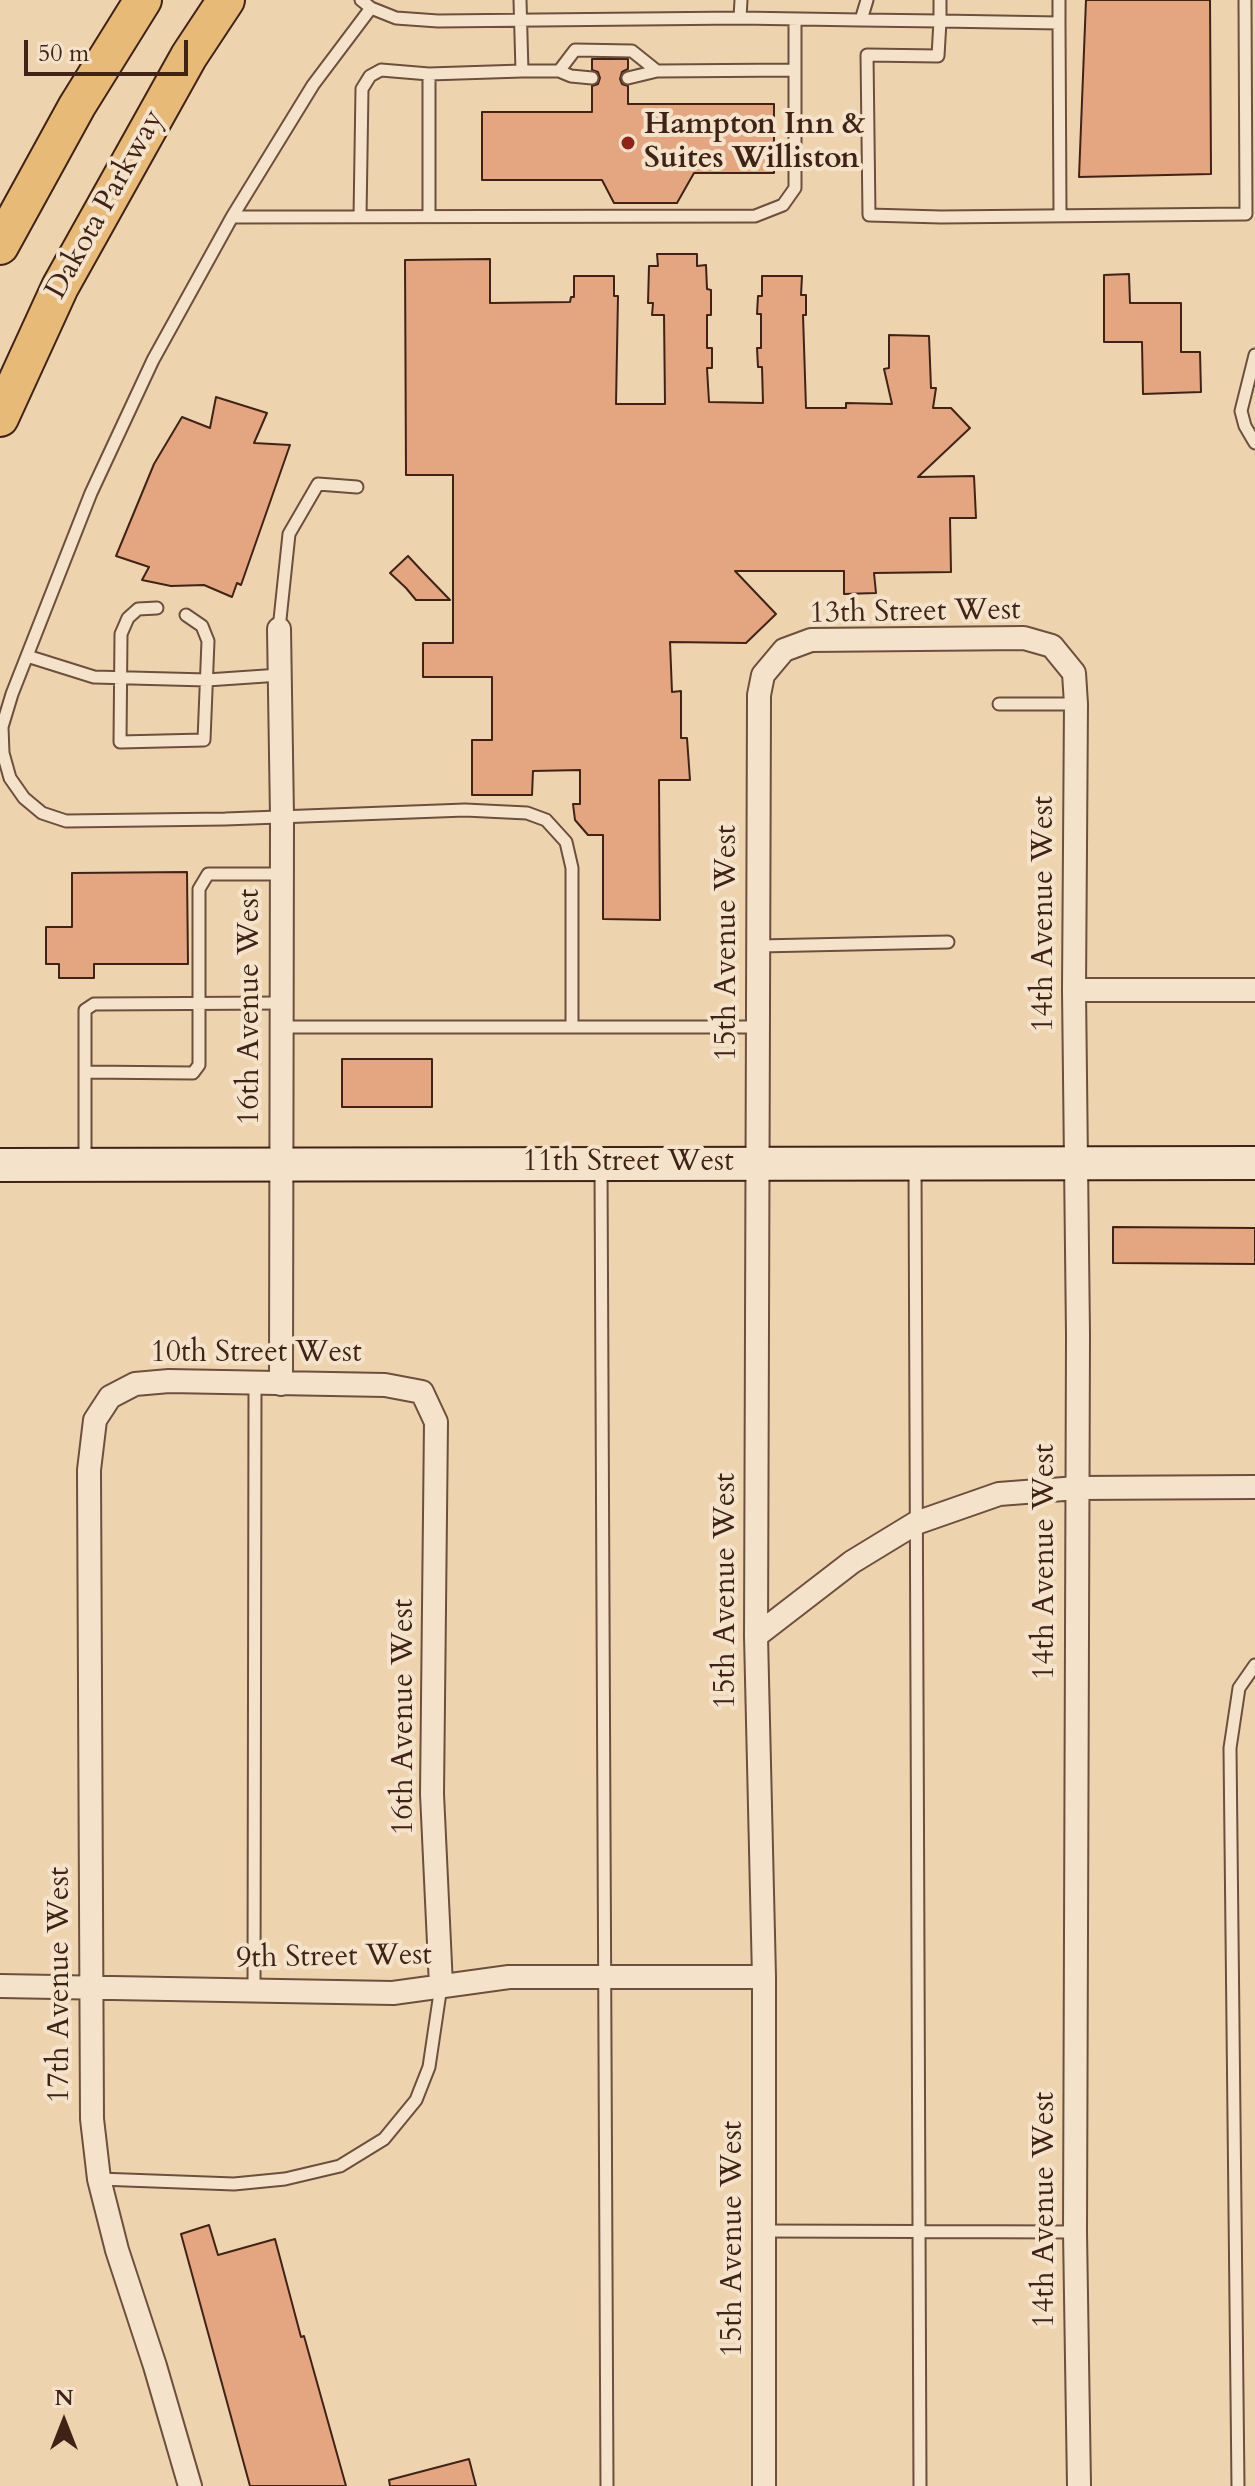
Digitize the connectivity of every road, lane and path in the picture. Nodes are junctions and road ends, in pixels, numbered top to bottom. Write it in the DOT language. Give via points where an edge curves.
graph roads {
  1 [pos="143,0"];
  2 [pos="226,0"];
  3 [pos="361,0"];
  4 [pos="520,0"];
  5 [pos="741,0"];
  6 [pos="867,0"];
  7 [pos="940,0"];
  8 [pos="1059,0"];
  9 [pos="1245,0"];
  10 [pos="371,8"];
  11 [pos="740,18"];
  12 [pos="795,19"];
  13 [pos="521,20"];
  14 [pos="861,20"];
  15 [pos="940,21"];
  16 [pos="1059,23"];
  17 [pos="795,70"];
  18 [pos="522,71"];
  19 [pos="559,71"];
  20 [pos="657,71"];
  21 [pos="429,74"];
  22 [pos="592,78"];
  23 [pos="628,78"];
  24 [pos="1060,214"];
  25 [pos="429,216"];
  26 [pos="232,217"];
  27 [pos="360,217"];
  28 [pos="0,246"];
  29 [pos="1255,355"];
  30 [pos="0,418"];
  31 [pos="1255,443"];
  32 [pos="357,487"];
  33 [pos="157,608"];
  34 [pos="186,615"];
  35 [pos="279,629"];
  36 [pos="1052,646"];
  37 [pos="27,656"];
  38 [pos="280,675"];
  39 [pos="119,677"];
  40 [pos="207,680"];
  41 [pos="759,695"];
  42 [pos="999,704"];
  43 [pos="1076,704"];
  44 [pos="282,816"];
  45 [pos="282,874"];
  46 [pos="948,942"];
  47 [pos="759,946"];
  48 [pos="1074,990"];
  49 [pos="1255,990"];
  50 [pos="199,1003"];
  51 [pos="282,1003"];
  52 [pos="572,1026"];
  53 [pos="282,1027"];
  54 [pos="758,1027"];
  55 [pos="85,1072"];
  56 [pos="1075,1162"];
  57 [pos="757,1163"];
  58 [pos="915,1163"];
  59 [pos="1255,1163"];
  60 [pos="281,1164"];
  61 [pos="601,1164"];
  62 [pos="0,1165"];
  63 [pos="85,1165"];
  64 [pos="255,1384"];
  65 [pos="281,1384"];
  66 [pos="436,1448"];
  67 [pos="89,1470"];
  68 [pos="1255,1487"];
  69 [pos="1077,1488"];
  70 [pos="916,1523"];
  71 [pos="756,1636"];
  72 [pos="1255,1665"];
  73 [pos="606,1977"];
  74 [pos="764,1977"];
  75 [pos="0,1986"];
  76 [pos="441,1986"];
  77 [pos="92,1988"];
  78 [pos="254,1991"];
  79 [pos="99,2179"];
  80 [pos="764,2231"];
  81 [pos="919,2232"];
  82 [pos="1075,2232"];
  83 [pos="190,2486"];
  84 [pos="607,2486"];
  85 [pos="764,2486"];
  86 [pos="920,2486"];
  87 [pos="1079,2486"];
  88 [pos="1238,2486"];
  1 -- 28 [label="highway"];
  2 -- 30 [label="highway, Dakota Parkway" via="60,287"];
  3 -- 10 [label="lane"];
  4 -- 13 [label="lane"];
  5 -- 11 [label="lane"];
  6 -- 14 [label="lane"];
  7 -- 15 [label="lane"];
  8 -- 16 [label="lane"];
  9 -- 24 [label="lane" via="1246,214"];
  10 -- 13 [label="lane" via="396,18"];
  10 -- 26 [label="lane" via="313,85"];
  11 -- 12 [label="lane"];
  11 -- 13 [label="lane"];
  12 -- 14 [label="lane"];
  12 -- 17 [label="lane"];
  13 -- 18 [label="lane"];
  14 -- 15 [label="lane"];
  15 -- 16 [label="lane"];
  15 -- 24 [label="lane" via="938,56 867,55 869,215"];
  16 -- 24 [label="lane"];
  17 -- 20 [label="lane"];
  17 -- 25 [label="lane" via="795,188 783,205 755,216"];
  18 -- 19 [label="lane"];
  18 -- 21 [label="lane"];
  19 -- 20 [label="lane" via="575,50 632,51"];
  19 -- 22 [label="lane"];
  20 -- 23 [label="lane"];
  21 -- 25 [label="lane"];
  21 -- 27 [label="lane" via="381,70 362,89"];
  25 -- 27 [label="lane"];
  26 -- 27 [label="lane"];
  26 -- 37 [label="lane" via="153,360 91,493"];
  29 -- 31 [label="lane" via="1241,411"];
  32 -- 35 [label="lane" via="318,484 289,534"];
  33 -- 39 [label="lane" via="138,609 128,618 121,634"];
  34 -- 40 [label="lane" via="202,626 208,641"];
  35 -- 38 [label="street, 16th Avenue West"];
  36 -- 41 [label="street, 13th Street West" via="1024,638 811,640 784,650 763,675"];
  36 -- 43 [label="street, 14th Avenue West" via="1074,673"];
  37 -- 39 [label="lane" via="94,677"];
  37 -- 44 [label="lane" via="2,727 3,753 10,778 42,813 66,821"];
  38 -- 40 [label="lane"];
  38 -- 44 [label="street, 16th Avenue West"];
  39 -- 40 [label="lane"];
  39 -- 40 [label="lane" via="120,742 204,740"];
  41 -- 47 [label="street, 15th Avenue West"];
  42 -- 43 [label="lane"];
  43 -- 48 [label="street, 14th Avenue West"];
  44 -- 45 [label="street, 16th Avenue West"];
  44 -- 52 [label="lane" via="465,810 527,813 546,820 566,842 572,868"];
  45 -- 50 [label="lane" via="208,874 199,889"];
  45 -- 51 [label="street, 16th Avenue West"];
  46 -- 47 [label="lane"];
  47 -- 54 [label="street, 15th Avenue West"];
  48 -- 49 [label="street"];
  48 -- 56 [label="street, 14th Avenue West"];
  50 -- 51 [label="lane"];
  50 -- 55 [label="lane" via="94,1004 85,1010"];
  50 -- 55 [label="lane" via="199,1065 193,1073"];
  51 -- 53 [label="street, 16th Avenue West"];
  52 -- 53 [label="lane"];
  52 -- 54 [label="lane"];
  53 -- 60 [label="street, 16th Avenue West"];
  54 -- 57 [label="street, 15th Avenue West"];
  55 -- 63 [label="lane"];
  56 -- 58 [label="main road, 11th Street West"];
  56 -- 59 [label="main road, 11th Street West"];
  56 -- 69 [label="street, 14th Avenue West"];
  57 -- 58 [label="main road, 11th Street West"];
  57 -- 61 [label="main road, 11th Street West"];
  57 -- 71 [label="street, 15th Avenue West"];
  58 -- 70 [label="lane"];
  60 -- 61 [label="main road, 11th Street West"];
  60 -- 63 [label="main road, 11th Street West"];
  60 -- 65 [label="street, 16th Avenue West"];
  61 -- 73 [label="lane"];
  62 -- 63 [label="main road, 11th Street West"];
  64 -- 65 [label="street, 10th Street West"];
  64 -- 67 [label="street, 10th Street West" via="135,1384 110,1397 95,1420"];
  64 -- 78 [label="lane"];
  65 -- 66 [label="street, 10th Street West" via="385,1385 422,1392 436,1422"];
  66 -- 76 [label="street, 16th Avenue West" via="432,1794"];
  67 -- 77 [label="street, 17th Avenue West"];
  68 -- 69 [label="street"];
  69 -- 70 [label="street" via="999,1494"];
  69 -- 82 [label="street, 14th Avenue West"];
  70 -- 71 [label="street" via="852,1562"];
  70 -- 81 [label="lane"];
  71 -- 74 [label="street, 15th Avenue West"];
  72 -- 88 [label="lane" via="1239,1688 1230,1748"];
  73 -- 74 [label="street, 9th Street West"];
  73 -- 76 [label="street, 9th Street West" via="509,1977"];
  73 -- 84 [label="lane"];
  74 -- 80 [label="street, 15th Avenue West"];
  75 -- 77 [label="street, 9th Street West"];
  76 -- 78 [label="street, 9th Street West" via="393,1993"];
  76 -- 79 [label="lane" via="429,2067 416,2100 384,2139 340,2166 234,2184"];
  77 -- 78 [label="street, 9th Street West"];
  77 -- 79 [label="street, 17th Avenue West" via="92,2119"];
  79 -- 83 [label="street, 17th Avenue West"];
  80 -- 81 [label="lane"];
  80 -- 85 [label="street, 15th Avenue West"];
  81 -- 82 [label="lane"];
  81 -- 86 [label="lane"];
  82 -- 87 [label="street, 14th Avenue West"];
}
